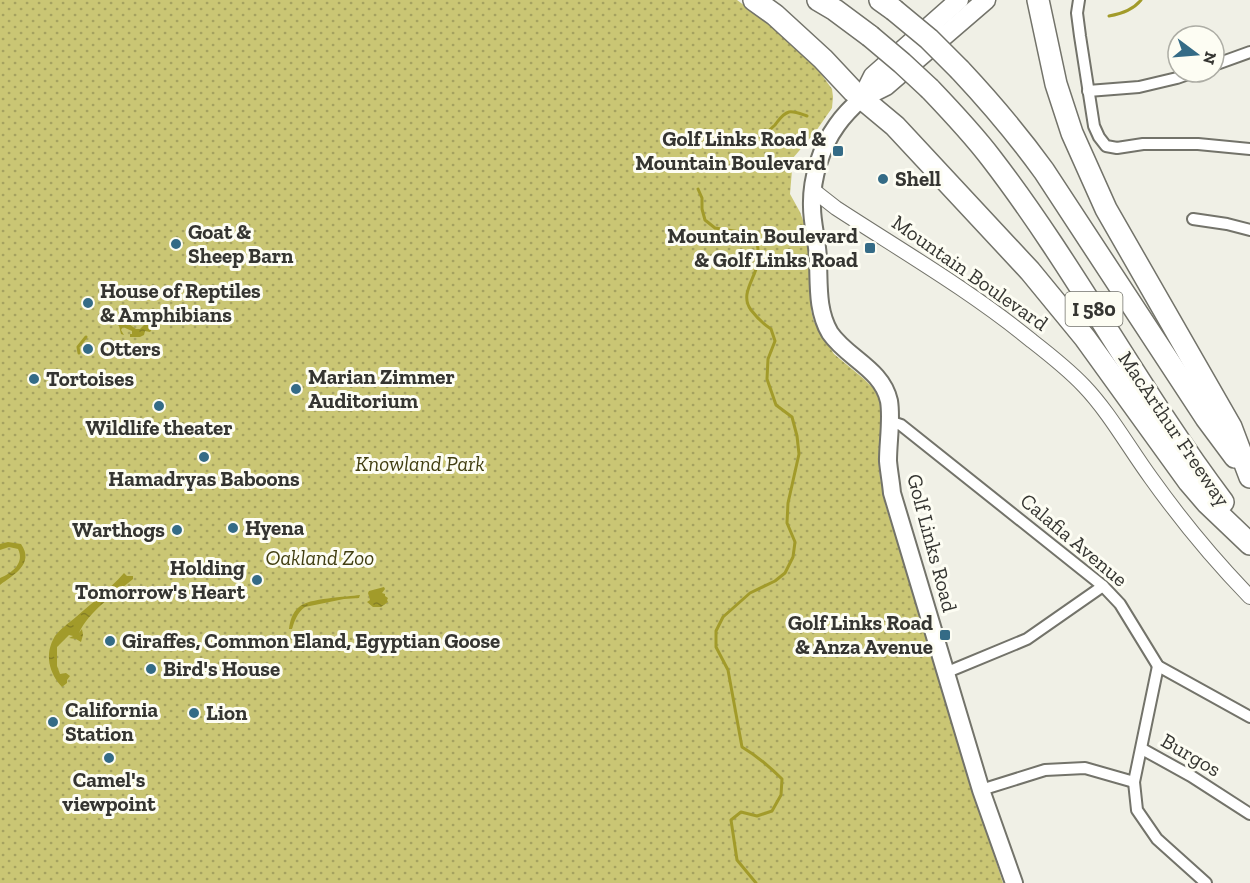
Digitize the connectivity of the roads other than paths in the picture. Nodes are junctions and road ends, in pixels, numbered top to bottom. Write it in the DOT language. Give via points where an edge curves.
graph roads {
  1 [pos="754,0"];
  2 [pos="818,0"];
  3 [pos="959,0"];
  4 [pos="986,0"];
  5 [pos="1038,0"];
  6 [pos="1079,0"];
  7 [pos="887,5"];
  8 [pos="1250,52"];
  9 [pos="1226,61"];
  10 [pos="1166,81"];
  11 [pos="1088,91"];
  12 [pos="862,98"];
  13 [pos="1250,149"];
  14 [pos="813,190"];
  15 [pos="1193,219"];
  16 [pos="1250,230"];
  17 [pos="889,421"];
  18 [pos="1250,477"];
  19 [pos="1250,536"];
  20 [pos="1250,544"];
  21 [pos="1103,586"];
  22 [pos="1250,597"];
  23 [pos="1158,666"];
  24 [pos="945,673"];
  25 [pos="1250,717"];
  26 [pos="1142,749"];
  27 [pos="1134,782"];
  28 [pos="981,790"];
  29 [pos="1250,813"];
  30 [pos="1014,883"];
  31 [pos="1206,883"];
  1 -- 12 [label="highway" via="775,15"];
  2 -- 19 [label="highway, MacArthur Freeway / I 580, bridge" via="902,63 962,123 1015,190 1204,477"];
  3 -- 12 [label="main road, Golf Links Road" via="873,76"];
  4 -- 12 [label="main road, Golf Links Road" via="886,86"];
  5 -- 18 [label="highway" via="1056,84 1072,133 1106,209 1231,426"];
  6 -- 11 [label="street" via="1077,13"];
  7 -- 18 [label="highway, MacArthur Freeway / I 580, bridge" via="929,39 1018,135 1206,418"];
  8 -- 9 [label="street"];
  10 -- 11 [label="street"];
  11 -- 13 [label="street" via="1094,126 1106,146 1198,144"];
  12 -- 14 [label="main road, Golf Links Road" via="828,141"];
  12 -- 20 [label="highway" via="895,126 1036,278 1085,338 1189,483"];
  14 -- 17 [label="main road, Golf Links Road" via="825,324 839,344 882,383 889,401"];
  14 -- 22 [label="street, Mountain Boulevard" via="987,305 1076,378 1187,527"];
  15 -- 16 [label="street"];
  17 -- 21 [label="street, Calafia Avenue" via="901,425"];
  17 -- 24 [label="main road, Golf Links Road" via="892,493"];
  21 -- 23 [label="street, Calafia Avenue" via="1120,604"];
  21 -- 24 [label="street" via="1027,639"];
  23 -- 25 [label="street, Calafia Avenue"];
  23 -- 26 [label="street"];
  24 -- 28 [label="main road, Golf Links Road"];
  26 -- 27 [label="street"];
  26 -- 29 [label="street, Burgos"];
  27 -- 28 [label="street" via="1085,768 1045,770"];
  27 -- 31 [label="street" via="1137,810 1157,839"];
  28 -- 30 [label="main road, Golf Links Road"];
}
